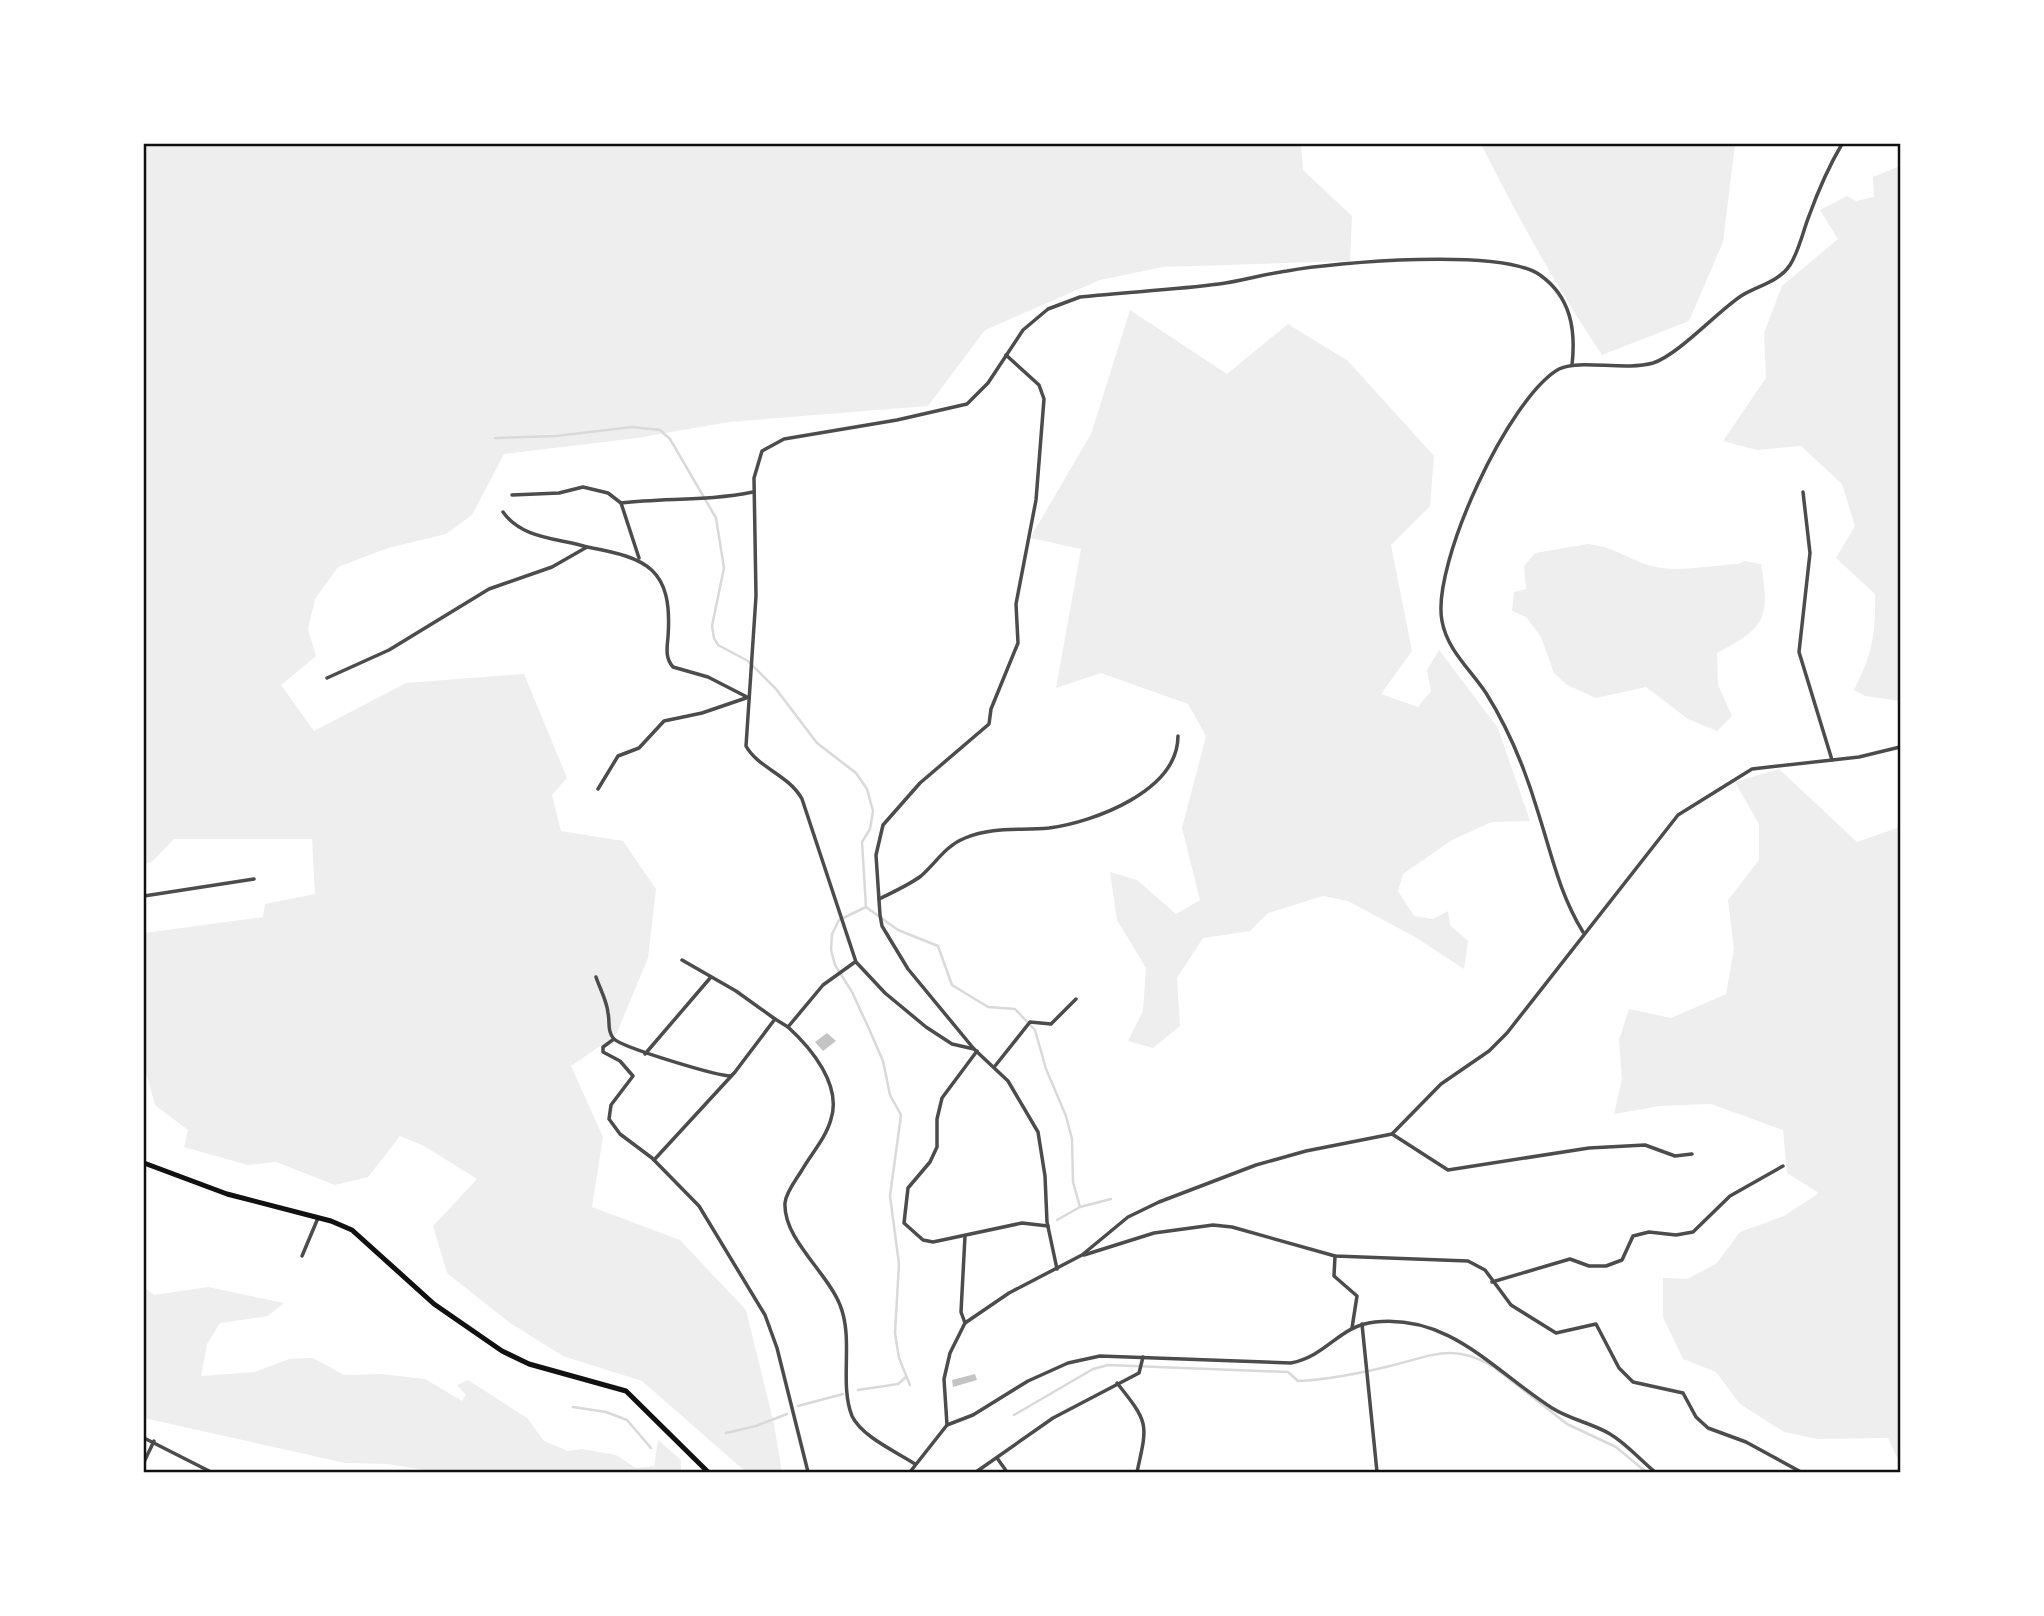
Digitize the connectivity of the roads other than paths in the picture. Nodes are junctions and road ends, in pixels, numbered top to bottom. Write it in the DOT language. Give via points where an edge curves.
graph roads {
  1 [pos="1842,144"];
  2 [pos="1006,355"];
  3 [pos="1572,365"];
  4 [pos="753,492"];
  5 [pos="1803,492"];
  6 [pos="512,495"];
  7 [pos="621,503"];
  8 [pos="503,512"];
  9 [pos="587,547"];
  10 [pos="639,558"];
  11 [pos="327,678"];
  12 [pos="748,698"];
  13 [pos="1178,736"];
  14 [pos="1900,747"];
  15 [pos="1832,760"];
  16 [pos="598,789"];
  17 [pos="254,879"];
  18 [pos="144,896"];
  19 [pos="879,899"];
  20 [pos="1583,932"];
  21 [pos="682,960"];
  22 [pos="856,962"];
  23 [pos="596,977"];
  24 [pos="711,977"];
  25 [pos="1076,999"];
  26 [pos="775,1019"];
  27 [pos="788,1027"];
  28 [pos="614,1039"];
  29 [pos="976,1050"];
  30 [pos="645,1054"];
  31 [pos="995,1066"];
  32 [pos="733,1075"];
  33 [pos="1392,1134"];
  34 [pos="1692,1154"];
  35 [pos="654,1160"];
  36 [pos="144,1164"];
  37 [pos="1783,1166"];
  38 [pos="318,1218"];
  39 [pos="1048,1226"];
  40 [pos="965,1236"];
  41 [pos="1082,1255"];
  42 [pos="302,1256"];
  43 [pos="1335,1256"];
  44 [pos="1057,1269"];
  45 [pos="1492,1282"];
  46 [pos="965,1322"];
  47 [pos="1362,1324"];
  48 [pos="1352,1328"];
  49 [pos="1143,1357"];
  50 [pos="1117,1383"];
  51 [pos="947,1425"];
  52 [pos="144,1438"];
  53 [pos="154,1441"];
  54 [pos="997,1458"];
  55 [pos="144,1462"];
  56 [pos="916,1464"];
  57 [pos="211,1472"];
  58 [pos="708,1472"];
  59 [pos="808,1472"];
  60 [pos="911,1472"];
  61 [pos="976,1472"];
  62 [pos="1007,1472"];
  63 [pos="1137,1472"];
  64 [pos="1377,1472"];
  65 [pos="1655,1472"];
  66 [pos="1801,1472"];
  1 -- 3 [label="street" via="1790,266 1776,278 1738,299 1656,362 1620,368"];
  2 -- 3 [label="street" via="1035,319 1062,301 1080,297 1223,284 1315,267 1456,260 1513,264 1541,275 1557,291 1572,318"];
  2 -- 4 [label="street" via="967,404 773,443 758,459"];
  2 -- 19 [label="street" via="1039,385 1044,399 1037,500 1016,604 1017,643 989,724 920,783 883,825 876,855"];
  3 -- 20 [label="street" via="1559,369 1534,391 1503,439 1457,529 1440,606 1444,632 1510,737 1561,892"];
  4 -- 7 [label="street" via="714,500"];
  4 -- 12 [label="street" via="756,596"];
  5 -- 15 [label="street" via="1810,553 1799,652"];
  6 -- 7 [label="street" via="596,488"];
  7 -- 10 [label="street"];
  8 -- 9 [label="street" via="522,531"];
  9 -- 10 [label="street"];
  9 -- 11 [label="street" via="552,567 489,589 389,650"];
  10 -- 12 [label="street" via="658,576 669,607 668,662"];
  12 -- 16 [label="street" via="664,721 639,748 618,756"];
  12 -- 22 [label="street" via="746,746 802,799"];
  13 -- 19 [label="street" via="1173,760 1152,786 1133,800 1051,827 990,830 964,839 922,874"];
  14 -- 15 [label="street"];
  15 -- 20 [label="street" via="1752,769 1678,815"];
  17 -- 18 [label="street"];
  19 -- 29 [label="street" via="882,926 908,969"];
  20 -- 33 [label="street" via="1507,1033 1441,1084"];
  21 -- 24 [label="street"];
  22 -- 27 [label="street" via="822,985"];
  22 -- 29 [label="street" via="926,1027 952,1044"];
  23 -- 28 [label="street"];
  24 -- 26 [label="street"];
  24 -- 30 [label="street"];
  25 -- 31 [label="street" via="1051,1024 1030,1022"];
  26 -- 27 [label="street"];
  26 -- 32 [label="street"];
  27 -- 56 [label="street" via="818,1062 833,1107 828,1129 788,1194 786,1208 799,1245 841,1307 853,1417 867,1432"];
  28 -- 30 [label="street"];
  28 -- 35 [label="street" via="603,1046 603,1052 620,1061 633,1076 611,1105 609,1119"];
  29 -- 31 [label="street"];
  29 -- 40 [label="street" via="942,1098 937,1147 909,1185 903,1219 906,1227 928,1241"];
  30 -- 32 [label="street" via="713,1074"];
  31 -- 39 [label="street" via="1038,1132"];
  32 -- 35 [label="street"];
  33 -- 34 [label="street" via="1450,1170 1589,1148 1645,1145 1675,1156"];
  33 -- 41 [label="street" via="1306,1151 1159,1202 1128,1217"];
  35 -- 59 [label="street" via="699,1206 765,1315"];
  36 -- 38 [label="main road" via="227,1194"];
  37 -- 45 [label="street" via="1730,1196 1693,1232 1633,1236 1622,1260 1606,1266 1570,1259"];
  38 -- 42 [label="street"];
  38 -- 58 [label="main road" via="342,1224 359,1235 434,1304 514,1358 626,1391"];
  39 -- 40 [label="street" via="1021,1223"];
  39 -- 44 [label="street"];
  40 -- 46 [label="street" via="961,1312"];
  41 -- 43 [label="street" via="1144,1235 1213,1226 1232,1227"];
  41 -- 44 [label="street"];
  43 -- 45 [label="street" via="1468,1261 1480,1266"];
  43 -- 48 [label="street" via="1334,1276 1357,1296"];
  44 -- 46 [label="street"];
  45 -- 66 [label="street" via="1511,1305 1556,1333 1596,1324 1619,1368 1633,1382 1683,1393 1708,1429 1746,1442"];
  46 -- 51 [label="street" via="944,1378"];
  47 -- 48 [label="street"];
  47 -- 64 [label="street"];
  47 -- 65 [label="street" via="1409,1322 1450,1334 1565,1416 1609,1433"];
  48 -- 49 [label="street" via="1317,1355 1290,1363"];
  49 -- 50 [label="street" via="1139,1373"];
  49 -- 51 [label="street" via="1100,1356 1068,1363"];
  50 -- 54 [label="street" via="1053,1418"];
  50 -- 63 [label="street" via="1146,1426"];
  51 -- 56 [label="street"];
  52 -- 53 [label="street"];
  53 -- 55 [label="street"];
  53 -- 57 [label="street"];
  54 -- 61 [label="street"];
  54 -- 62 [label="street"];
  56 -- 60 [label="street"];
}
